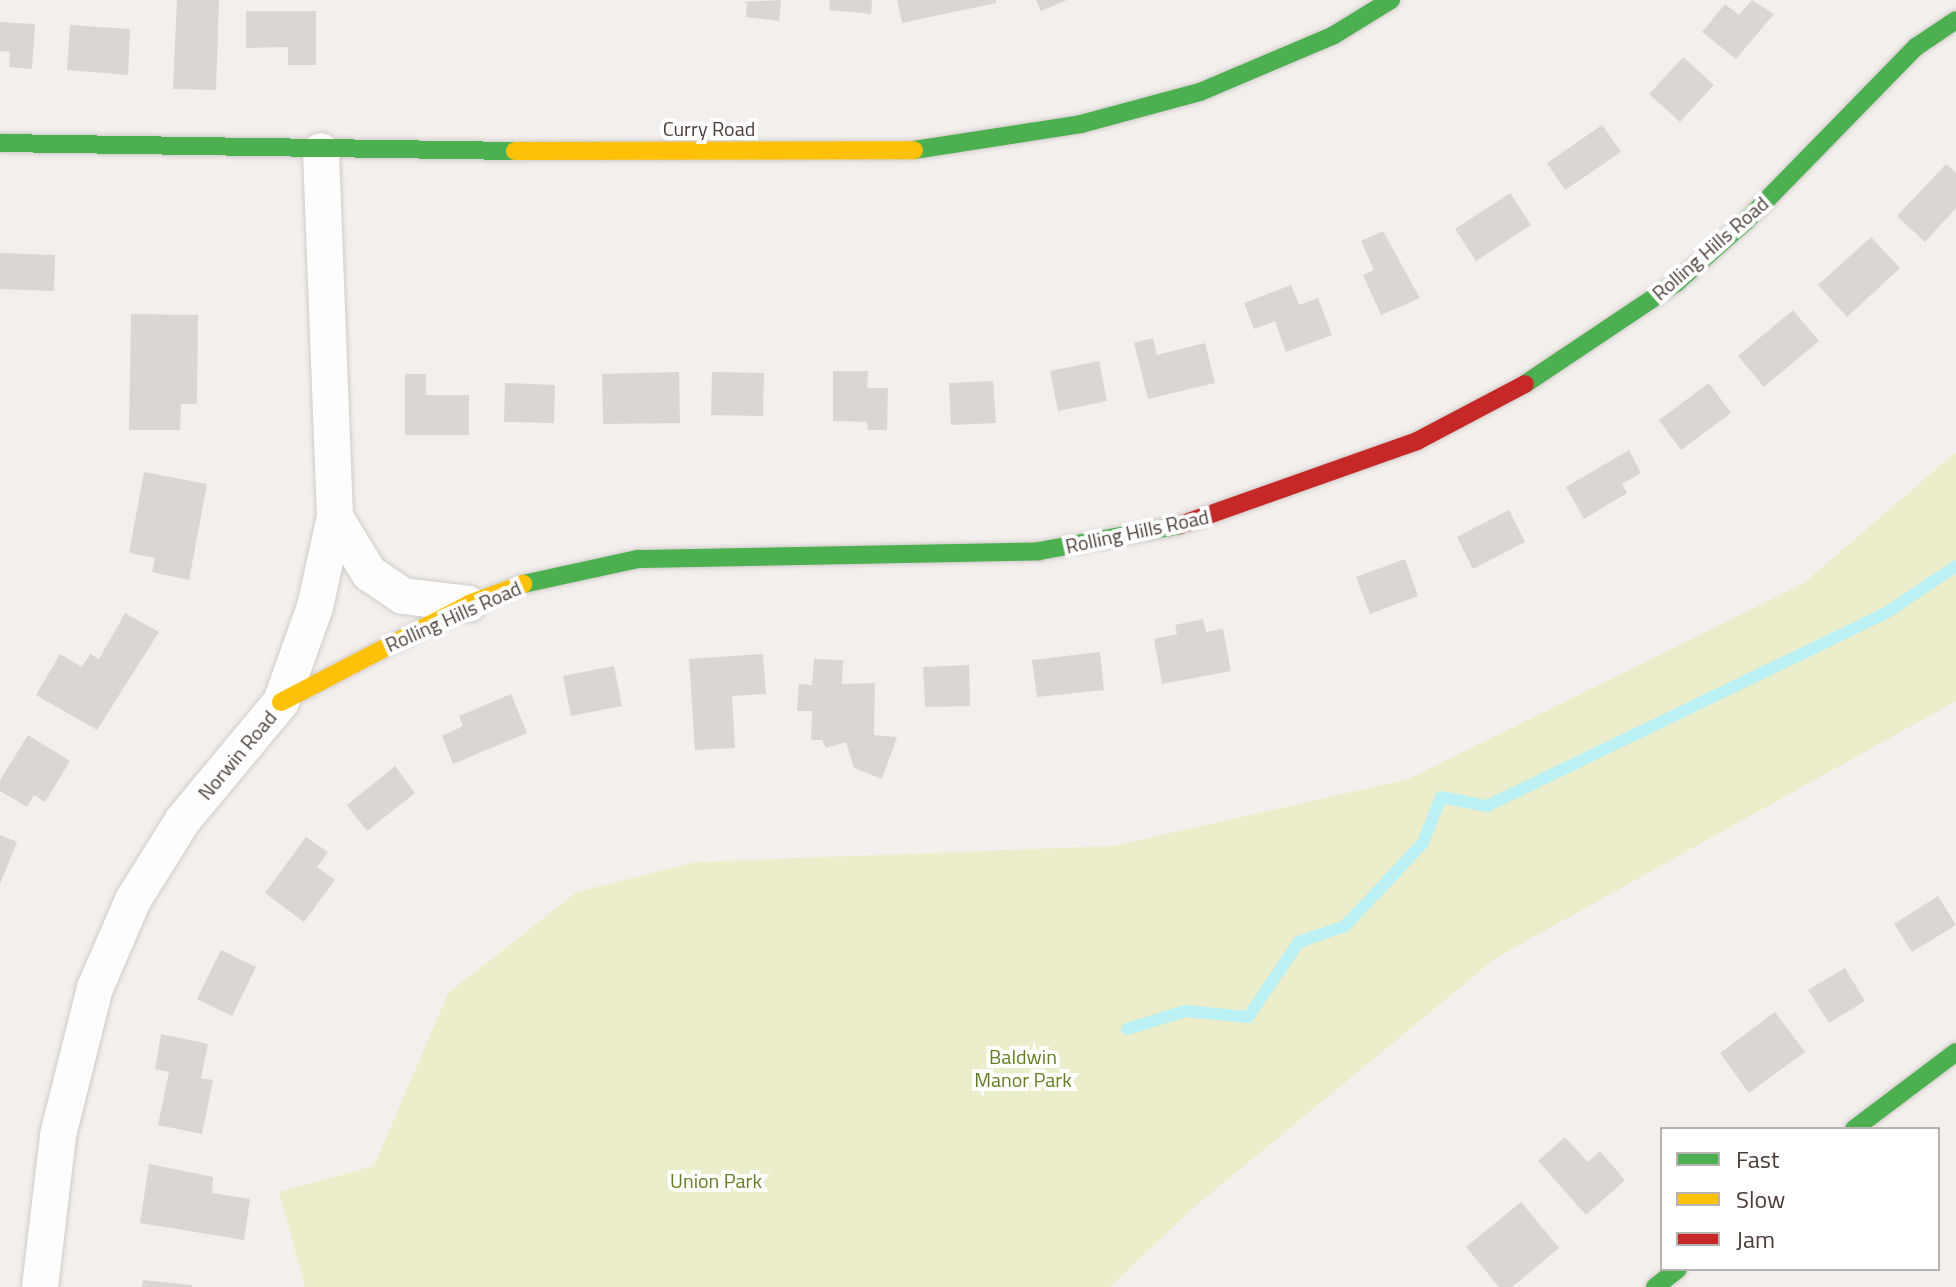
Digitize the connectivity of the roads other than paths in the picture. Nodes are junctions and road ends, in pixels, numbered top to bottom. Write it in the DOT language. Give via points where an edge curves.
graph roads {
  1 [pos="1391,0"];
  2 [pos="1946,0"];
  3 [pos="1956,20"];
  4 [pos="1916,47"];
  5 [pos="0,143"];
  6 [pos="321,151"];
  7 [pos="335,517"];
  8 [pos="469,604"];
  9 [pos="281,702"];
  10 [pos="1948,1067"];
  11 [pos="1857,1127"];
  12 [pos="1675,1271"];
  13 [pos="40,1287"];
  14 [pos="1655,1287"];
  1 -- 6 [label="street, Curry Road" via="1334,35 1200,92 1081,124 935,150"];
  2 -- 4 [label="street, Rolling Hills Road"];
  3 -- 4 [label="street, Rolling Hills Road"];
  4 -- 8 [label="street, Rolling Hills Road" via="1745,222 1676,283 1542,375 1417,441 1318,480 1188,524 1039,551 638,559 552,574"];
  5 -- 6 [label="street, Curry Road"];
  6 -- 7 [label="street, Norwin Road"];
  7 -- 8 [label="street" via="369,573 403,596"];
  7 -- 9 [label="street, Norwin Road" via="315,607"];
  8 -- 9 [label="street, Rolling Hills Road"];
  9 -- 13 [label="street, Norwin Road" via="183,820 133,900 95,988 58,1135"];
  10 -- 11 [label="street"];
  12 -- 14 [label="street"];
}
